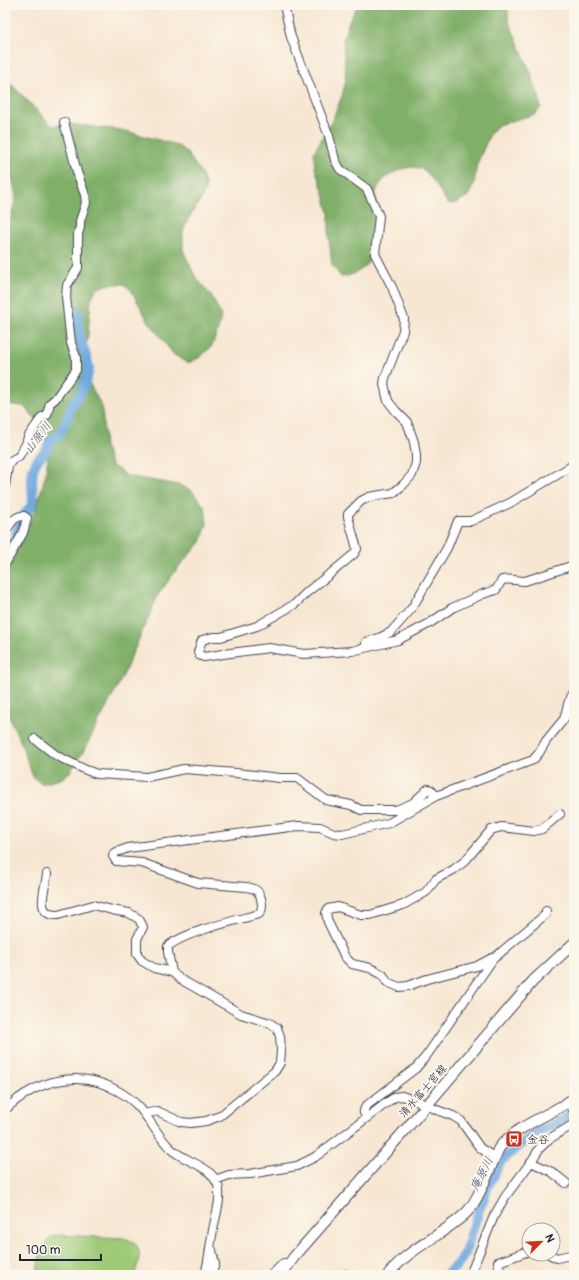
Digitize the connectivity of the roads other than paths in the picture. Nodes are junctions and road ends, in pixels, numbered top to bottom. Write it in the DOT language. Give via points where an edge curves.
graph roads {
  1 [pos="284,5"];
  2 [pos="64,122"];
  3 [pos="574,463"];
  4 [pos="5,486"];
  5 [pos="5,533"];
  6 [pos="5,564"];
  7 [pos="574,565"];
  8 [pos="360,649"];
  9 [pos="574,691"];
  10 [pos="35,739"];
  11 [pos="436,796"];
  12 [pos="560,814"];
  13 [pos="47,874"];
  14 [pos="546,911"];
  15 [pos="574,943"];
  16 [pos="493,959"];
  17 [pos="172,972"];
  18 [pos="572,1104"];
  19 [pos="427,1105"];
  20 [pos="5,1110"];
  21 [pos="145,1114"];
  22 [pos="367,1118"];
  23 [pos="574,1124"];
  24 [pos="494,1157"];
  25 [pos="530,1162"];
  26 [pos="215,1180"];
  27 [pos="566,1183"];
  28 [pos="210,1245"];
  29 [pos="574,1254"];
  30 [pos="521,1255"];
  31 [pos="294,1257"];
  32 [pos="561,1257"];
  33 [pos="205,1275"];
  34 [pos="211,1275"];
  35 [pos="273,1275"];
  36 [pos="281,1275"];
  37 [pos="388,1275"];
  38 [pos="470,1275"];
  39 [pos="501,1275"];
  1 -- 8 [label="street" via="291,37 329,136 335,160 340,169 367,188 379,216 375,254 392,287 404,319 403,331 385,378 384,391 388,401 407,422 414,442 416,463 412,475 393,493 369,497 348,514 357,549 354,554 295,604 257,626 202,640 198,652 204,657 269,648 304,654"];
  2 -- 4 [label="street" via="86,204 78,234 78,268 67,285 66,297 76,370 50,403 47,415 42,417 28,437 19,456 8,466"];
  3 -- 8 [label="street" via="510,503 470,521 458,521 447,548 412,608 391,632 366,642"];
  5 -- 6 [label="street" via="15,518 21,515 27,518 23,533"];
  7 -- 8 [label="street" via="525,581 507,578 502,580 496,590 452,608 398,640"];
  9 -- 11 [label="street" via="564,719 533,760"];
  10 -- 11 [label="street" via="57,756 97,774 148,777 184,769 297,778 326,800 351,805 361,810 396,810 413,803 428,789"];
  11 -- 17 [label="street" via="389,823 342,834 298,826 128,848 114,853 116,861 142,863 198,884 246,887 258,892 262,907 259,914 205,929 168,946"];
  12 -- 16 [label="street" via="542,829 534,831 501,827 491,830 465,861 436,879 426,892 403,905 370,915 361,915 338,907 328,909 326,913 345,957 352,964 370,968 383,975 387,982 399,987"];
  13 -- 17 [label="street" via="42,896 47,912 58,915 93,905 129,913 139,919 143,927 136,939 137,954 142,961 154,968"];
  14 -- 16 [label="street" via="546,914"];
  15 -- 19 [label="main road, 清水富士宮線" via="533,981"];
  16 -- 22 [label="street" via="416,1068 366,1106 364,1114"];
  17 -- 21 [label="street" via="241,1014 270,1023 277,1028 280,1036 280,1063 275,1071 220,1116 191,1123 181,1122 157,1111"];
  18 -- 24 [label="main road" via="528,1125 508,1138"];
  19 -- 22 [label="street" via="406,1097 395,1097"];
  19 -- 24 [label="street" via="461,1121 480,1148"];
  19 -- 31 [label="main road, 清水富士宮線"];
  20 -- 21 [label="street" via="14,1101 36,1088 60,1080 79,1079 96,1081 112,1087 137,1104"];
  21 -- 26 [label="street" via="171,1149 205,1169"];
  22 -- 26 [label="street" via="315,1157 297,1166 229,1175"];
  23 -- 25 [label="street" via="549,1139 538,1149"];
  24 -- 37 [label="main road" via="469,1210 402,1260"];
  25 -- 27 [label="street" via="552,1172"];
  25 -- 38 [label="street" via="494,1216"];
  26 -- 28 [label="street" via="219,1194"];
  28 -- 33 [label="street"];
  28 -- 34 [label="street" via="215,1264"];
  29 -- 32 [label="street"];
  30 -- 39 [label="street" via="498,1262"];
  31 -- 35 [label="main road, 清水富士宮線"];
  31 -- 36 [label="main road, 清水富士宮線"];
}
